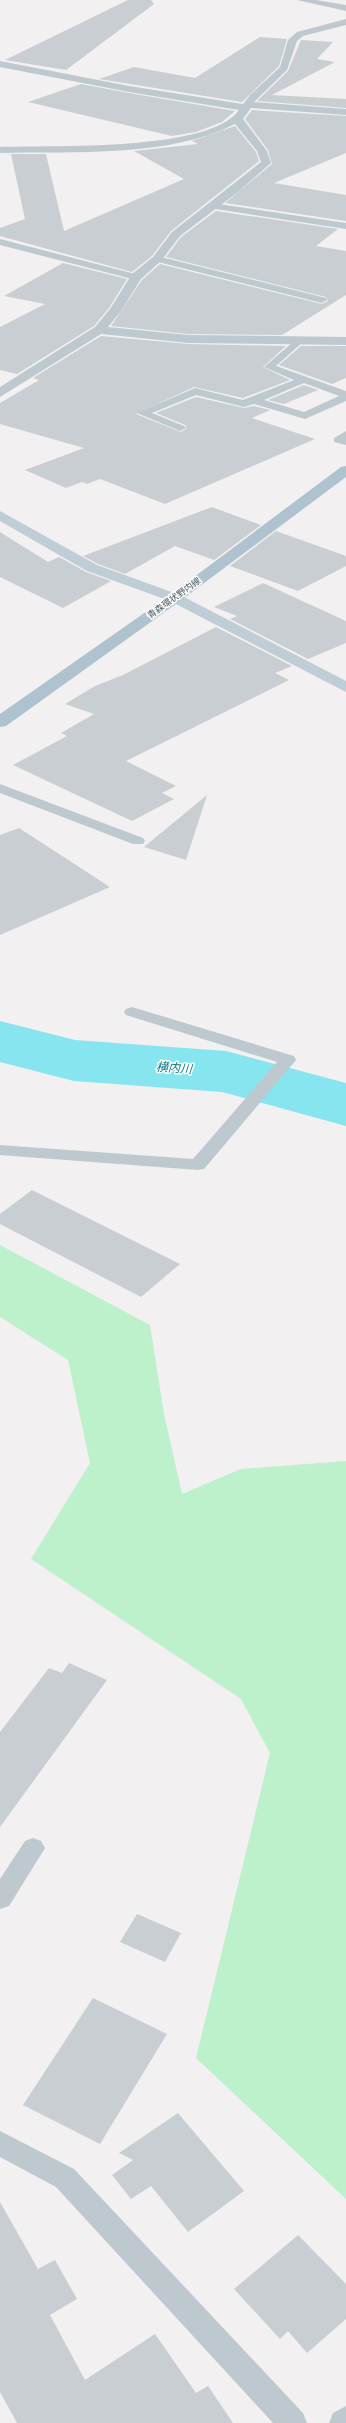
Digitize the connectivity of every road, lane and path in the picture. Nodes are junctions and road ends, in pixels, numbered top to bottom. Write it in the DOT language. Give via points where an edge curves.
graph roads {
  1 [pos="301,0"];
  2 [pos="346,8"];
  3 [pos="346,22"];
  4 [pos="0,64"];
  5 [pos="247,107"];
  6 [pos="346,112"];
  7 [pos="238,119"];
  8 [pos="0,150"];
  9 [pos="212,206"];
  10 [pos="346,226"];
  11 [pos="0,242"];
  12 [pos="157,259"];
  13 [pos="136,277"];
  14 [pos="322,300"];
  15 [pos="99,330"];
  16 [pos="299,340"];
  17 [pos="346,341"];
  18 [pos="303,380"];
  19 [pos="0,393"];
  20 [pos="346,396"];
  21 [pos="254,400"];
  22 [pos="180,428"];
  23 [pos="346,434"];
  24 [pos="346,442"];
  25 [pos="346,470"];
  26 [pos="0,515"];
  27 [pos="175,598"];
  28 [pos="346,687"];
  29 [pos="0,722"];
  30 [pos="0,788"];
  31 [pos="138,841"];
  32 [pos="132,1012"];
  33 [pos="0,1150"];
  34 [pos="33,1848"];
  35 [pos="0,1899"];
  36 [pos="0,2143"];
  37 [pos="346,2420"];
  38 [pos="292,2423"];
  39 [pos="343,2423"];
  1 -- 2 [label="street"];
  3 -- 5 [label="street" via="300,34 293,40 284,68 253,97"];
  4 -- 5 [label="street" via="130,89"];
  5 -- 6 [label="street"];
  5 -- 7 [label="street"];
  7 -- 8 [label="street" via="200,136 158,144"];
  7 -- 9 [label="street" via="241,128 266,153 266,163"];
  9 -- 10 [label="lane"];
  9 -- 12 [label="street" via="176,234"];
  11 -- 13 [label="lane"];
  12 -- 13 [label="street"];
  12 -- 14 [label="lane"];
  13 -- 15 [label="street" via="115,311"];
  15 -- 16 [label="street" via="188,339"];
  15 -- 19 [label="street"];
  16 -- 17 [label="street"];
  16 -- 18 [label="lane" via="269,367"];
  18 -- 20 [label="lane"];
  18 -- 21 [label="lane"];
  20 -- 21 [label="lane" via="305,416"];
  21 -- 22 [label="lane" via="244,404 194,391 142,413"];
  23 -- 24 [label="lane" via="338,440"];
  25 -- 27 [label="main road, 青森環状野内線"];
  26 -- 27 [label="street" via="92,568"];
  27 -- 28 [label="street"];
  27 -- 29 [label="main road, 青森環状野内線"];
  30 -- 31 [label="lane"];
  32 -- 33 [label="lane" via="288,1060 198,1166"];
  34 -- 35 [label="lane"];
  36 -- 38 [label="lane" via="65,2178"];
  37 -- 39 [label="lane"];
}
